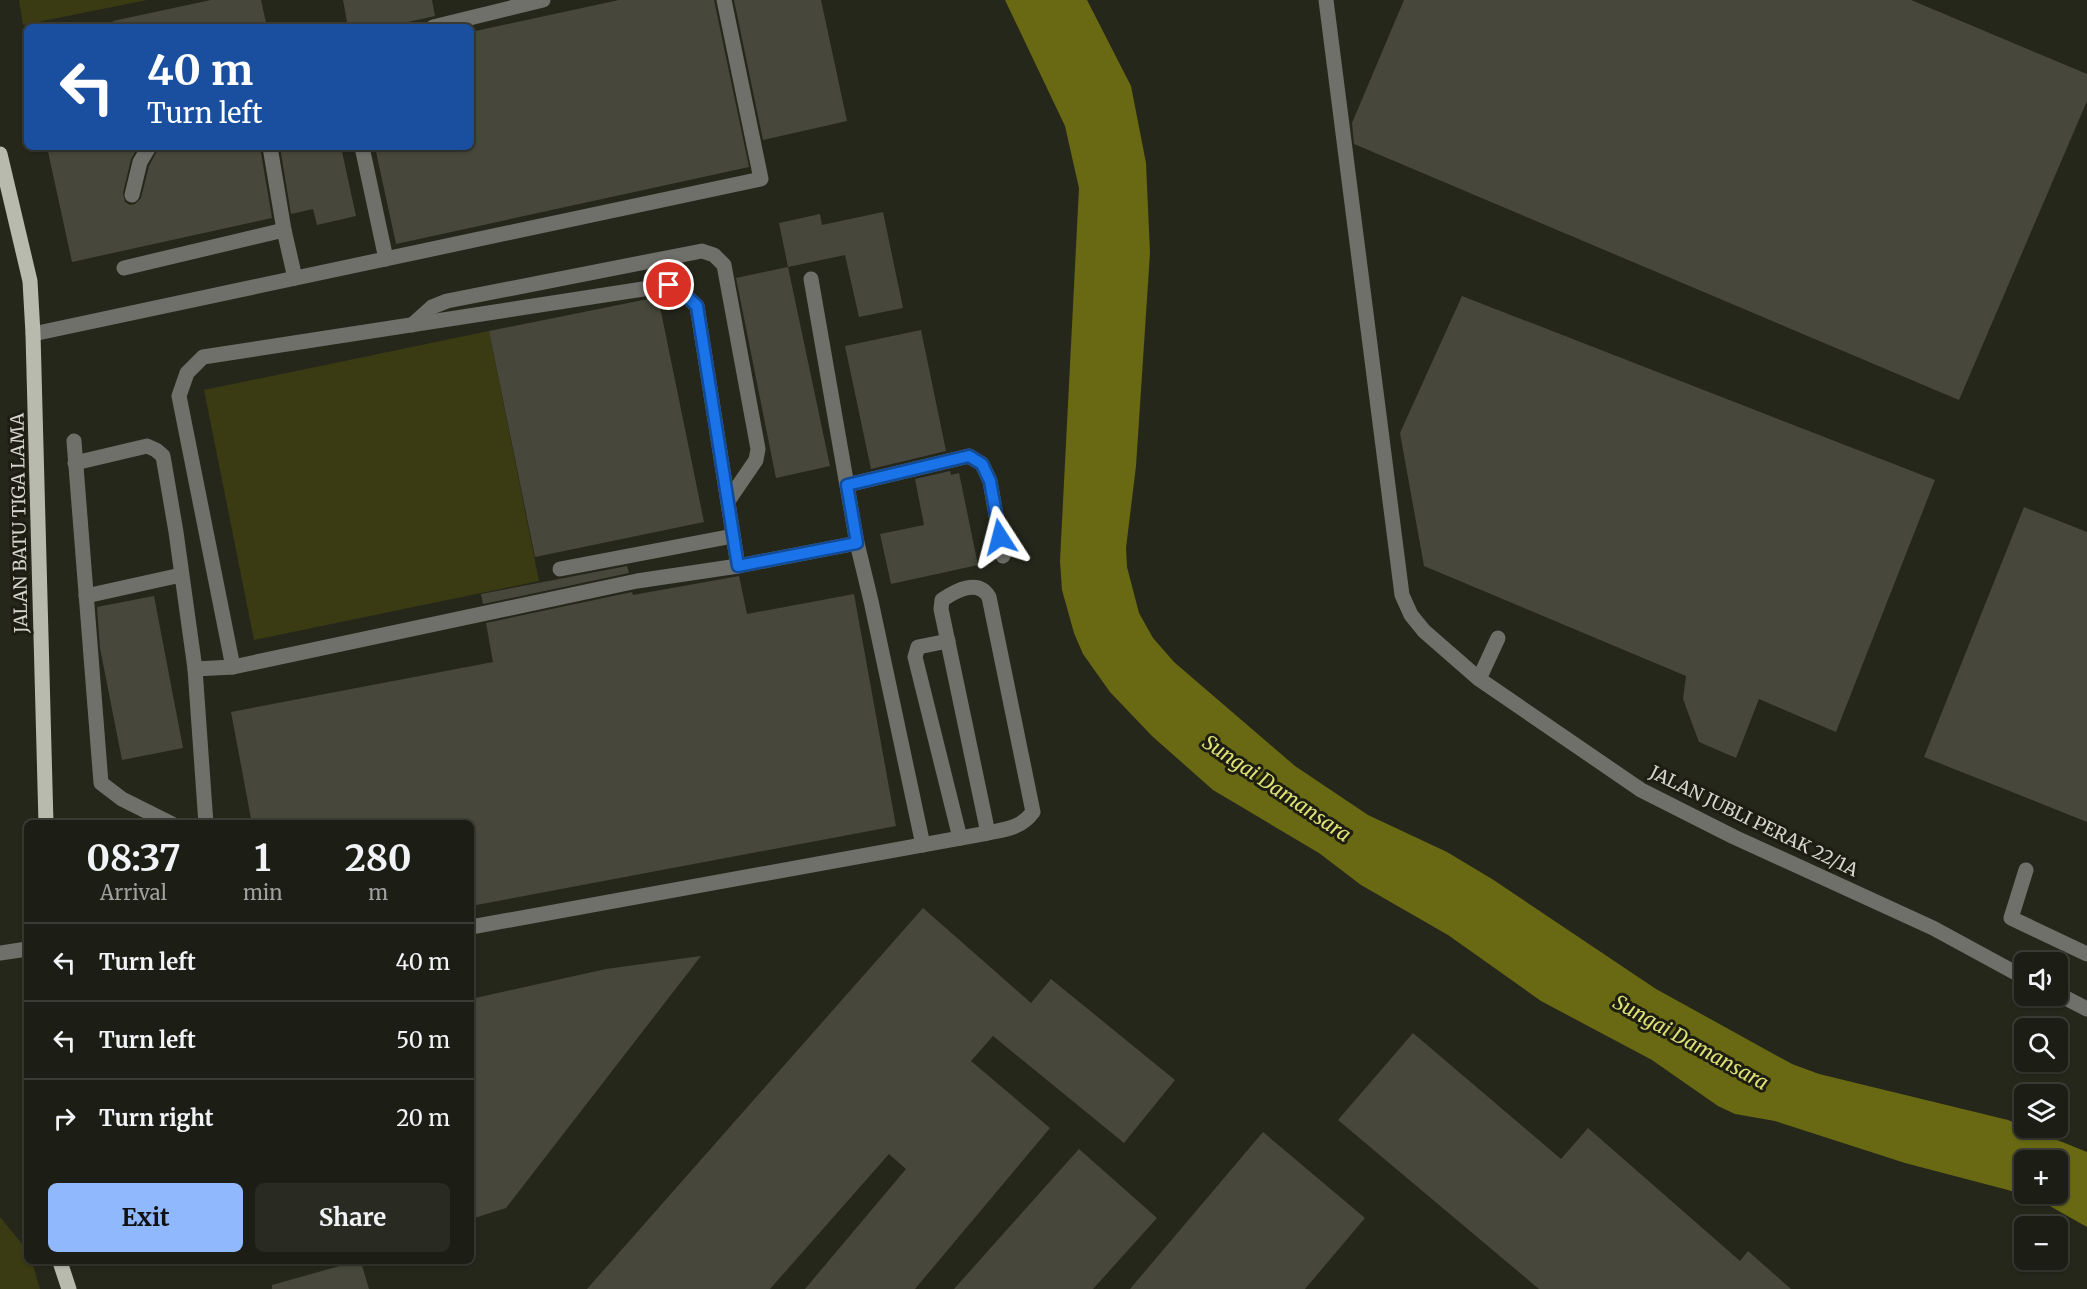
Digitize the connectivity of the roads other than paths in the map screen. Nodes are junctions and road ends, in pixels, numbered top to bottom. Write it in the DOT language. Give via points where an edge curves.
graph roads {
  1 [pos="543,0"];
  2 [pos="724,0"];
  3 [pos="1326,0"];
  4 [pos="445,24"];
  5 [pos="147,150"];
  6 [pos="271,150"];
  7 [pos="363,150"];
  8 [pos="0,154"];
  9 [pos="132,195"];
  10 [pos="284,230"];
  11 [pos="386,259"];
  12 [pos="124,268"];
  13 [pos="295,278"];
  14 [pos="811,279"];
  15 [pos="412,325"];
  16 [pos="33,334"];
  17 [pos="74,441"];
  18 [pos="75,463"];
  19 [pos="847,485"];
  20 [pos="728,501"];
  21 [pos="734,536"];
  22 [pos="857,543"];
  23 [pos="1003,556"];
  24 [pos="738,566"];
  25 [pos="560,569"];
  26 [pos="182,575"];
  27 [pos="86,596"];
  28 [pos="1498,638"];
  29 [pos="948,641"];
  30 [pos="233,667"];
  31 [pos="195,669"];
  32 [pos="1479,679"];
  33 [pos="46,820"];
  34 [pos="164,820"];
  35 [pos="206,820"];
  36 [pos="988,833"];
  37 [pos="960,838"];
  38 [pos="923,845"];
  39 [pos="2026,870"];
  40 [pos="474,926"];
  41 [pos="24,949"];
  42 [pos="0,953"];
  43 [pos="2087,954"];
  44 [pos="2014,972"];
  45 [pos="2068,999"];
  46 [pos="2087,1009"];
  47 [pos="61,1264"];
  48 [pos="69,1289"];
  1 -- 4 [label="lane"];
  2 -- 11 [label="lane" via="761,179"];
  3 -- 32 [label="lane, JALAN JUBLI PERAK 22/1A" via="1402,595 1424,631"];
  5 -- 9 [label="lane"];
  6 -- 10 [label="lane"];
  7 -- 11 [label="lane"];
  8 -- 16 [label="main road, JALAN BATU TIGA LAMA" via="30,281"];
  10 -- 12 [label="lane"];
  10 -- 13 [label="lane"];
  11 -- 13 [label="lane"];
  13 -- 16 [label="lane"];
  14 -- 19 [label="lane"];
  15 -- 20 [label="lane" via="669,285 697,306"];
  15 -- 20 [label="lane" via="432,307 447,301 702,251 714,255 724,265 758,449 756,460"];
  15 -- 30 [label="lane" via="202,357 187,373 179,396"];
  16 -- 33 [label="main road, JALAN BATU TIGA LAMA"];
  17 -- 18 [label="lane"];
  18 -- 26 [label="lane" via="147,446 163,456"];
  18 -- 27 [label="lane"];
  19 -- 22 [label="lane"];
  19 -- 23 [label="lane" via="969,456 982,464 990,481"];
  20 -- 21 [label="lane"];
  21 -- 24 [label="lane"];
  21 -- 25 [label="lane"];
  22 -- 24 [label="lane"];
  22 -- 38 [label="lane"];
  24 -- 30 [label="lane" via="637,581"];
  26 -- 27 [label="lane"];
  26 -- 31 [label="lane"];
  27 -- 34 [label="lane" via="101,783 122,799"];
  28 -- 32 [label="lane"];
  29 -- 36 [label="lane"];
  29 -- 36 [label="lane" via="942,600 963,588 986,591 1033,812 1013,828"];
  29 -- 37 [label="lane" via="918,647 915,657"];
  30 -- 31 [label="lane"];
  31 -- 35 [label="lane"];
  32 -- 44 [label="lane, JALAN JUBLI PERAK 22/1A" via="1641,790 1933,928"];
  36 -- 37 [label="lane"];
  37 -- 38 [label="lane"];
  38 -- 40 [label="lane"];
  39 -- 43 [label="lane" via="2011,918"];
  41 -- 42 [label="lane"];
  45 -- 46 [label="lane"];
  47 -- 48 [label="main road"];
}
